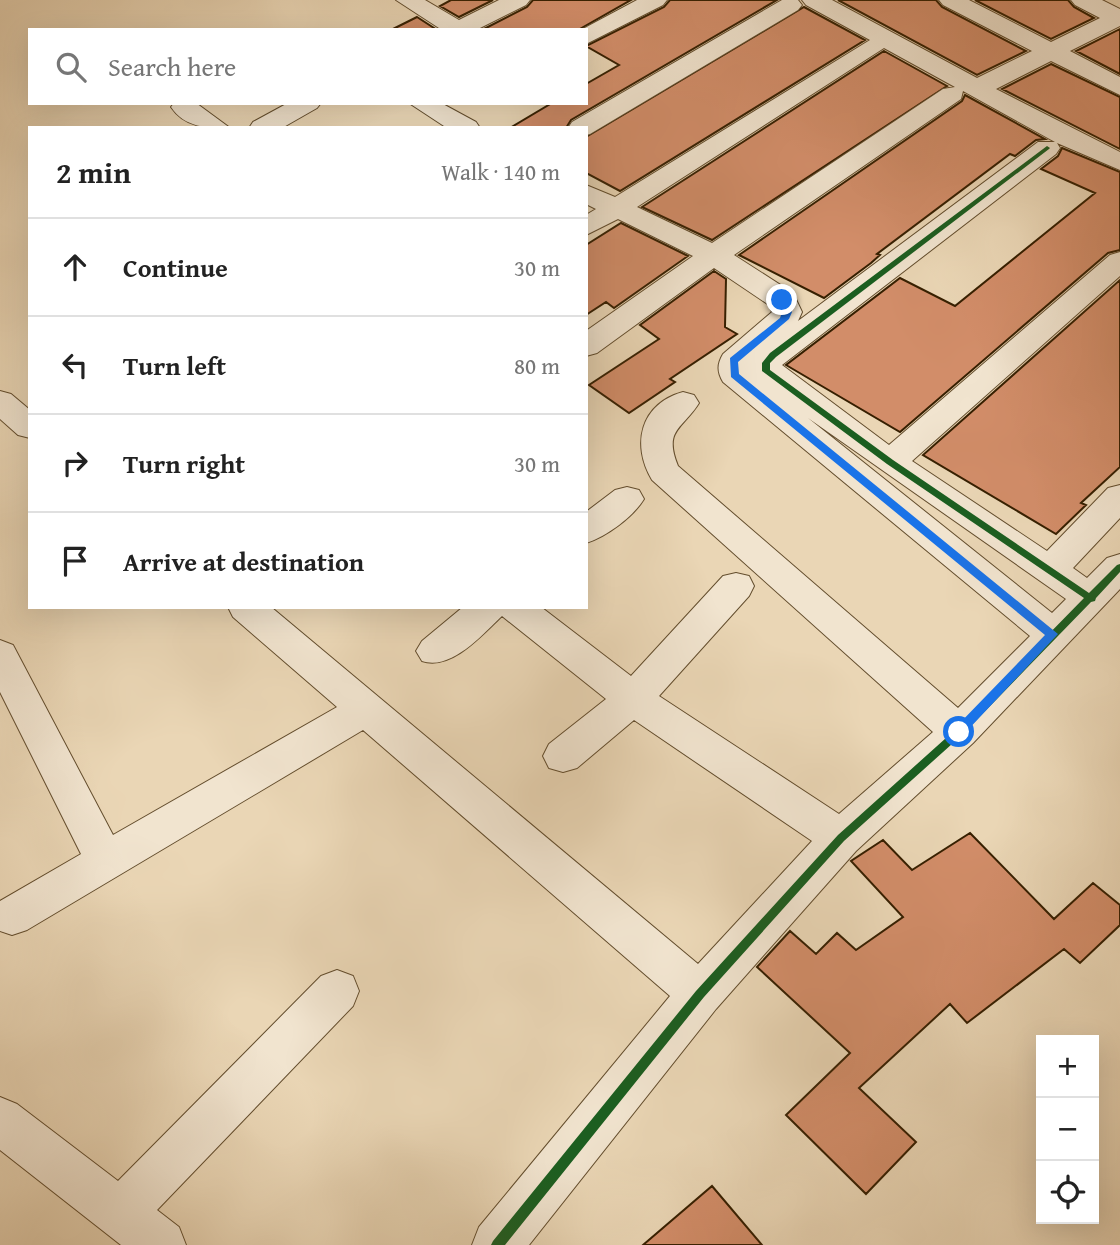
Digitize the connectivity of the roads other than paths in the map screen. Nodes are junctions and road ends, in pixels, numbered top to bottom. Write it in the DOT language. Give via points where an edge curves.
graph roads {
  1 [pos="408,0"];
  2 [pos="518,0"];
  3 [pos="655,0"];
  4 [pos="951,0"];
  5 [pos="1083,0"];
  6 [pos="802,3"];
  7 [pos="1120,17"];
  8 [pos="455,28"];
  9 [pos="459,28"];
  10 [pos="588,36"];
  11 [pos="873,47"];
  12 [pos="1051,51"];
  13 [pos="1120,87"];
  14 [pos="965,91"];
  15 [pos="304,105"];
  16 [pos="184,107"];
  17 [pos="443,107"];
  18 [pos="214,126"];
  19 [pos="266,126"];
  20 [pos="421,126"];
  21 [pos="465,126"];
  22 [pos="585,126"];
  23 [pos="1047,148"];
  24 [pos="1120,162"];
  25 [pos="588,194"];
  26 [pos="616,209"];
  27 [pos="588,226"];
  28 [pos="714,255"];
  29 [pos="1120,261"];
  30 [pos="588,345"];
  31 [pos="0,402"];
  32 [pos="683,403"];
  33 [pos="28,425"];
  34 [pos="890,462"];
  35 [pos="1120,497"];
  36 [pos="627,499"];
  37 [pos="588,528"];
  38 [pos="1120,567"];
  39 [pos="1050,570"];
  40 [pos="736,586"];
  41 [pos="1092,599"];
  42 [pos="248,609"];
  43 [pos="486,609"];
  44 [pos="518,609"];
  45 [pos="1052,634"];
  46 [pos="435,651"];
  47 [pos="0,655"];
  48 [pos="633,699"];
  49 [pos="367,708"];
  50 [pos="959,732"];
  51 [pos="563,756"];
  52 [pos="841,838"];
  53 [pos="106,862"];
  54 [pos="12,916"];
  55 [pos="337,992"];
  56 [pos="700,994"];
  57 [pos="0,1119"];
  58 [pos="120,1213"];
  59 [pos="161,1245"];
  60 [pos="498,1245"];
  1 -- 8 [label="street"];
  2 -- 9 [label="street"];
  3 -- 10 [label="street"];
  4 -- 12 [label="street"];
  5 -- 7 [label="street"];
  6 -- 14 [label="street"];
  6 -- 22 [label="street"];
  7 -- 12 [label="street"];
  11 -- 26 [label="street"];
  12 -- 13 [label="street"];
  12 -- 14 [label="street"];
  14 -- 24 [label="street"];
  14 -- 28 [label="street"];
  15 -- 19 [label="street"];
  16 -- 18 [label="street"];
  17 -- 20 [label="street"];
  17 -- 21 [label="street"];
  23 -- 34 [label="street" via="766,363 766,371 778,382"];
  25 -- 26 [label="street"];
  26 -- 27 [label="street"];
  26 -- 28 [label="street"];
  28 -- 30 [label="street"];
  28 -- 45 [label="street" via="782,300 787,312 734,361 734,375"];
  29 -- 34 [label="street"];
  31 -- 33 [label="street"];
  32 -- 50 [label="street" via="663,417 656,432 664,472"];
  34 -- 39 [label="street"];
  35 -- 39 [label="street"];
  36 -- 37 [label="street"];
  38 -- 41 [label="street"];
  39 -- 41 [label="street"];
  40 -- 48 [label="street"];
  41 -- 45 [label="street"];
  42 -- 49 [label="street"];
  43 -- 46 [label="street"];
  44 -- 48 [label="street"];
  45 -- 50 [label="street"];
  47 -- 53 [label="street"];
  48 -- 51 [label="street"];
  48 -- 52 [label="street"];
  49 -- 53 [label="street"];
  49 -- 56 [label="street"];
  50 -- 52 [label="street"];
  52 -- 56 [label="street"];
  53 -- 54 [label="street"];
  55 -- 58 [label="street"];
  56 -- 60 [label="street"];
  57 -- 58 [label="street"];
  58 -- 59 [label="street"];
}
